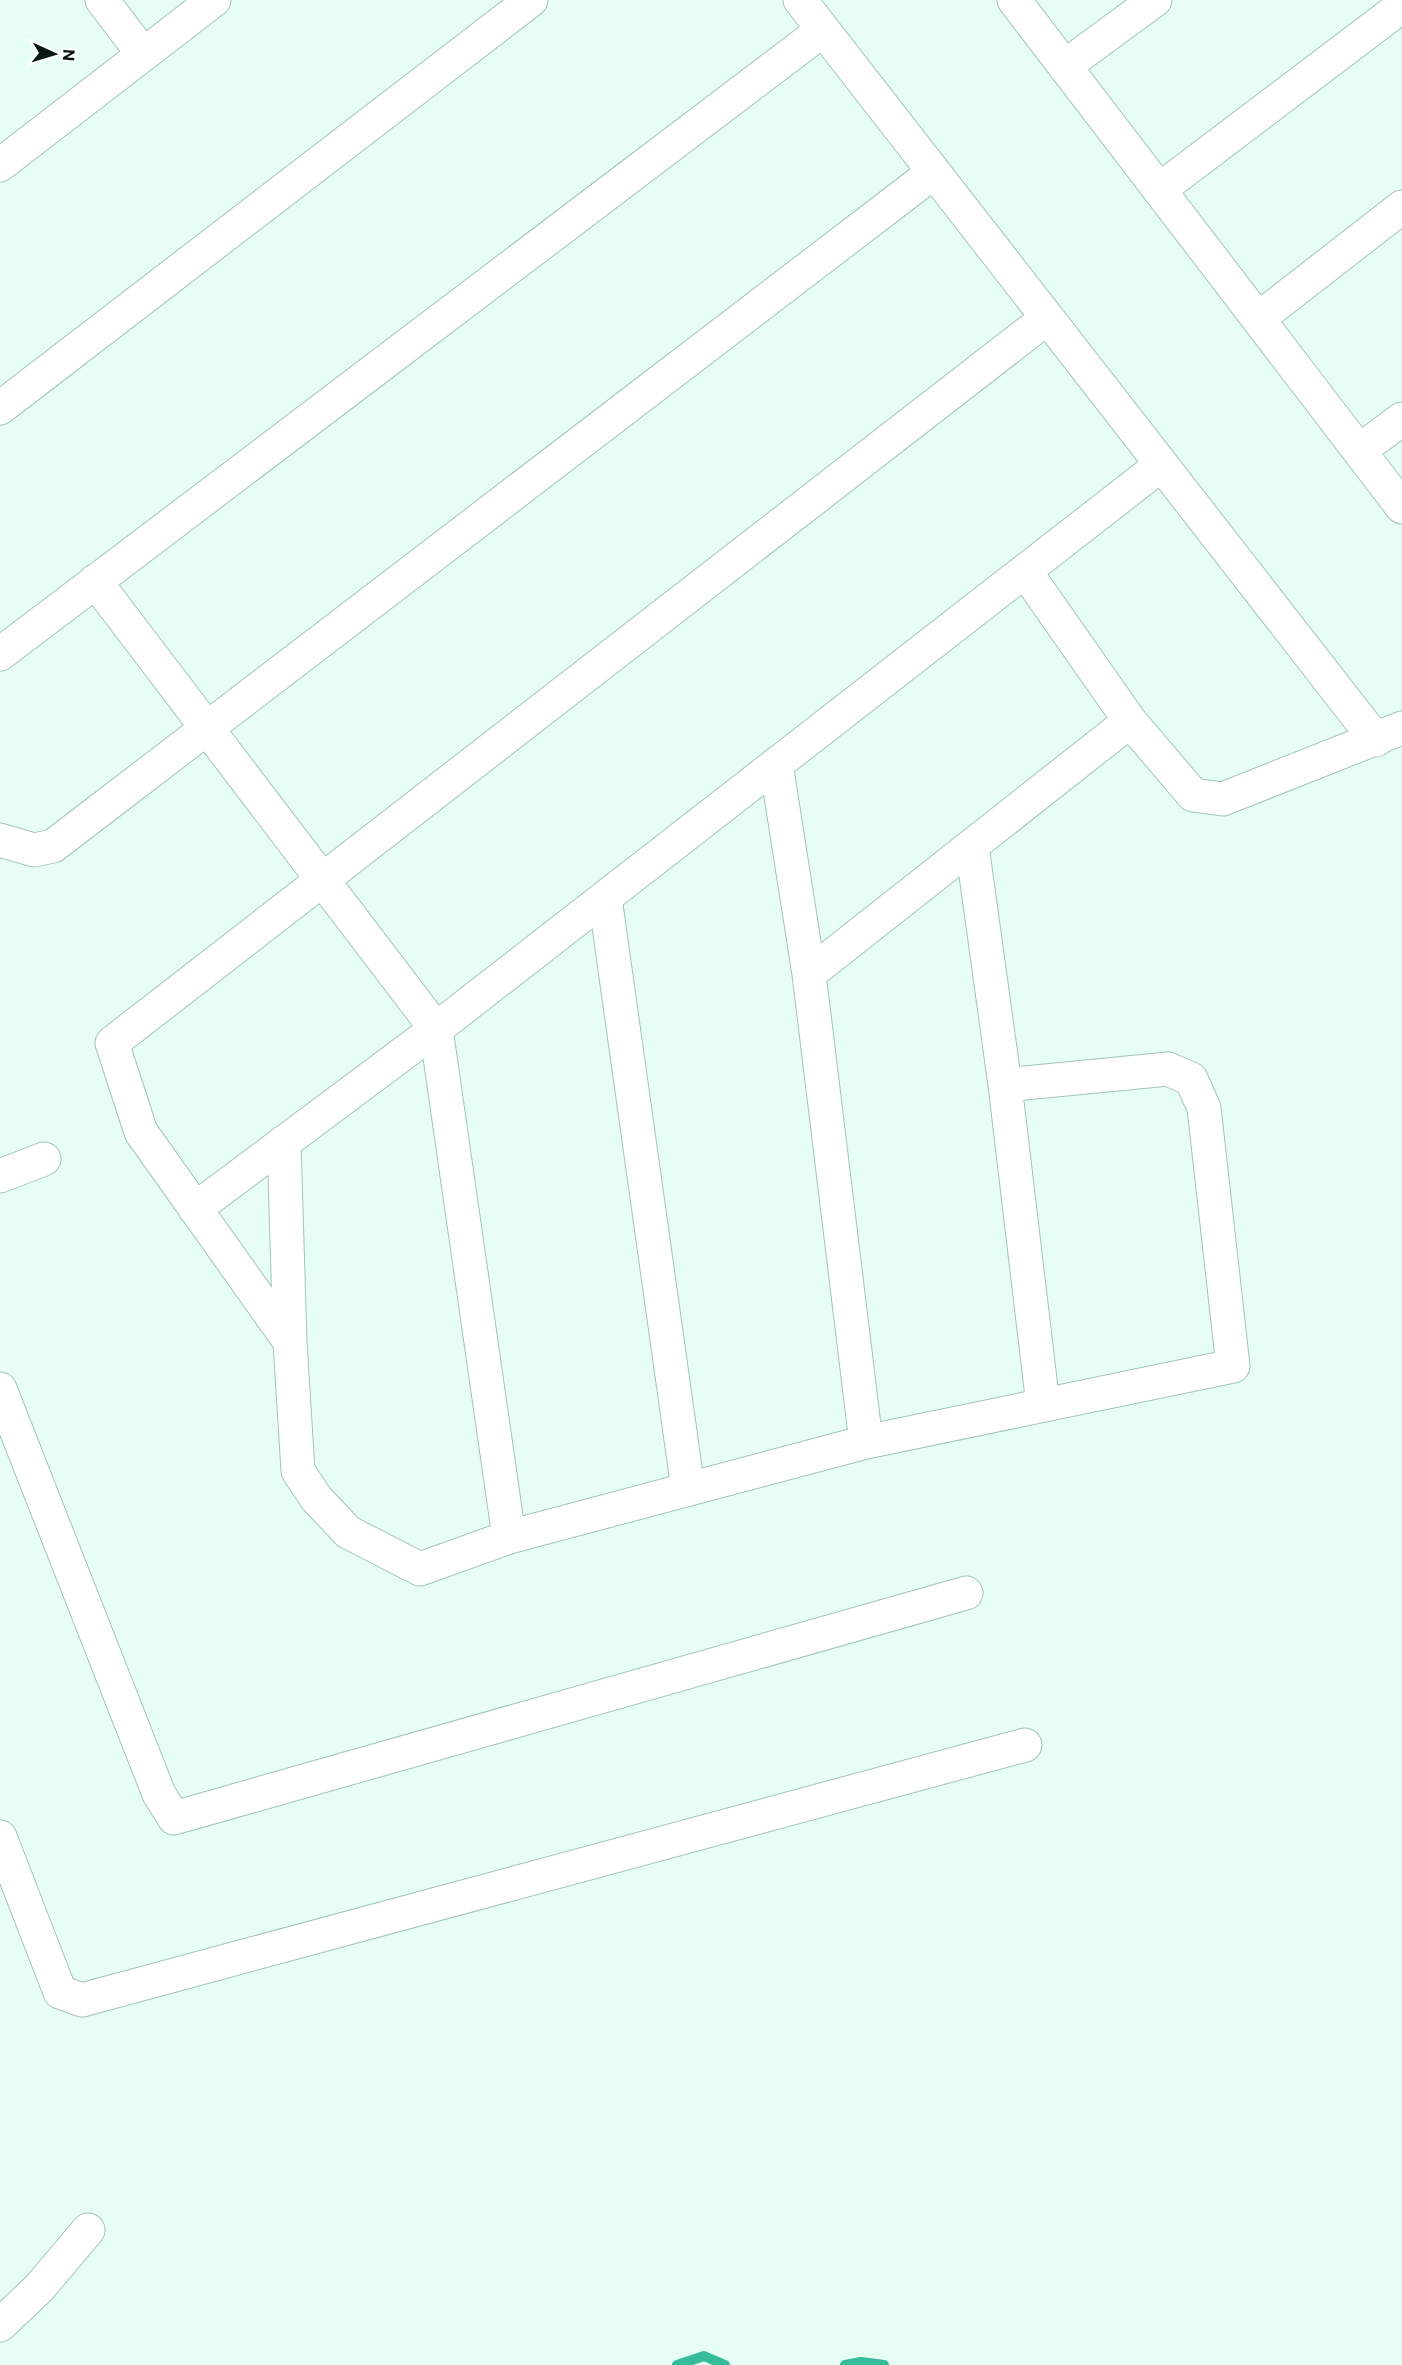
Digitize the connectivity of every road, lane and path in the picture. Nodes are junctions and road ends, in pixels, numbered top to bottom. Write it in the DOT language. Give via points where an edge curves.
graph roads {
  1 [pos="102,0"];
  2 [pos="214,0"];
  3 [pos="531,0"];
  4 [pos="800,0"];
  5 [pos="1014,0"];
  6 [pos="1155,0"];
  7 [pos="1402,6"];
  8 [pos="823,30"];
  9 [pos="143,54"];
  10 [pos="1065,66"];
  11 [pos="0,165"];
  12 [pos="934,172"];
  13 [pos="1160,190"];
  14 [pos="1402,207"];
  15 [pos="1047,318"];
  16 [pos="1258,319"];
  17 [pos="0,408"];
  18 [pos="1402,419"];
  19 [pos="1359,452"];
  20 [pos="1161,465"];
  21 [pos="1402,507"];
  22 [pos="1025,571"];
  23 [pos="95,581"];
  24 [pos="0,654"];
  25 [pos="1130,721"];
  26 [pos="208,729"];
  27 [pos="1389,734"];
  28 [pos="776,764"];
  29 [pos="0,840"];
  30 [pos="972,846"];
  31 [pos="322,879"];
  32 [pos="605,898"];
  33 [pos="809,974"];
  34 [pos="436,1029"];
  35 [pos="1005,1085"];
  36 [pos="284,1142"];
  37 [pos="44,1159"];
  38 [pos="0,1176"];
  39 [pos="195,1209"];
  40 [pos="290,1342"];
  41 [pos="0,1389"];
  42 [pos="1043,1405"];
  43 [pos="866,1442"];
  44 [pos="688,1489"];
  45 [pos="509,1537"];
  46 [pos="966,1593"];
  47 [pos="1025,1745"];
  48 [pos="0,1837"];
  49 [pos="88,2230"];
  50 [pos="0,2325"];
  1 -- 9 [label="street"];
  2 -- 9 [label="street"];
  3 -- 17 [label="street"];
  4 -- 8 [label="street"];
  5 -- 10 [label="street"];
  6 -- 10 [label="street"];
  7 -- 13 [label="street"];
  8 -- 12 [label="street"];
  8 -- 23 [label="street"];
  9 -- 11 [label="street"];
  10 -- 13 [label="street"];
  12 -- 15 [label="street"];
  12 -- 26 [label="street"];
  13 -- 16 [label="street"];
  14 -- 16 [label="street"];
  15 -- 20 [label="street"];
  15 -- 31 [label="street"];
  16 -- 19 [label="street"];
  18 -- 19 [label="street"];
  19 -- 21 [label="street"];
  20 -- 22 [label="street"];
  20 -- 27 [label="street"];
  22 -- 25 [label="street"];
  22 -- 28 [label="street"];
  23 -- 24 [label="street"];
  23 -- 26 [label="street"];
  25 -- 27 [label="street" via="1193,795 1223,799"];
  25 -- 30 [label="street"];
  26 -- 29 [label="street" via="53,846 34,850"];
  26 -- 31 [label="street"];
  28 -- 32 [label="street"];
  28 -- 33 [label="street"];
  30 -- 33 [label="street"];
  30 -- 35 [label="street"];
  31 -- 34 [label="street"];
  31 -- 39 [label="street" via="111,1043 141,1132"];
  32 -- 34 [label="street"];
  32 -- 44 [label="street"];
  33 -- 43 [label="street"];
  34 -- 36 [label="street"];
  34 -- 45 [label="street"];
  35 -- 42 [label="street"];
  35 -- 42 [label="street" via="1168,1070 1191,1079 1204,1108 1233,1366"];
  36 -- 39 [label="street"];
  36 -- 40 [label="street"];
  37 -- 38 [label="street"];
  39 -- 40 [label="street"];
  40 -- 45 [label="street" via="298,1471 316,1498 348,1532 420,1569"];
  41 -- 46 [label="street" via="159,1794 174,1818"];
  42 -- 43 [label="street"];
  43 -- 44 [label="street"];
  44 -- 45 [label="street"];
  47 -- 48 [label="street" via="82,2000 60,1992"];
  49 -- 50 [label="street" via="40,2287"];
}
